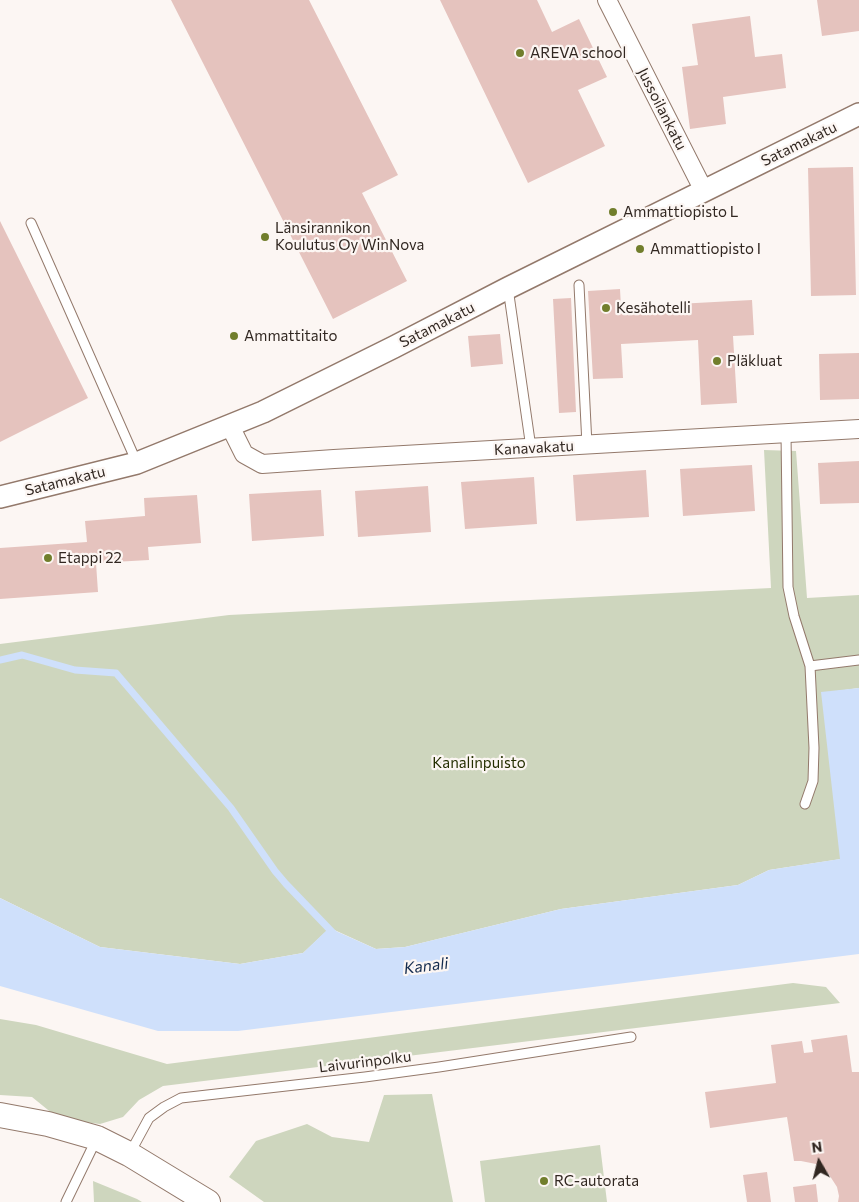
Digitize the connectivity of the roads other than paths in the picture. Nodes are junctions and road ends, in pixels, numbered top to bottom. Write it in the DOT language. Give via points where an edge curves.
graph roads {
  1 [pos="607,0"];
  2 [pos="859,114"];
  3 [pos="704,190"];
  4 [pos="31,223"];
  5 [pos="579,285"];
  6 [pos="508,288"];
  7 [pos="230,426"];
  8 [pos="859,429"];
  9 [pos="786,434"];
  10 [pos="587,445"];
  11 [pos="531,448"];
  12 [pos="137,463"];
  13 [pos="0,496"];
  14 [pos="859,660"];
  15 [pos="810,666"];
  16 [pos="805,804"];
  17 [pos="631,1037"];
  18 [pos="0,1115"];
  19 [pos="97,1138"];
  20 [pos="129,1154"];
  21 [pos="66,1202"];
  22 [pos="208,1202"];
  1 -- 3 [label="street, Jussoilankatu"];
  2 -- 3 [label="street, Satamakatu"];
  3 -- 6 [label="street, Satamakatu"];
  4 -- 12 [label="lane"];
  5 -- 10 [label="lane"];
  6 -- 7 [label="street, Satamakatu"];
  6 -- 11 [label="lane"];
  7 -- 11 [label="street, Kanavakatu" via="244,454 262,464"];
  7 -- 12 [label="street, Satamakatu"];
  8 -- 9 [label="street, Kanavakatu"];
  9 -- 10 [label="street, Kanavakatu"];
  9 -- 15 [label="lane" via="788,587"];
  10 -- 11 [label="street, Kanavakatu"];
  12 -- 13 [label="street, Satamakatu"];
  14 -- 15 [label="lane"];
  15 -- 16 [label="lane" via="813,781"];
  17 -- 20 [label="lane, Laivurinpolku" via="374,1076 181,1098 149,1118"];
  18 -- 19 [label="main road"];
  19 -- 20 [label="main road"];
  19 -- 21 [label="lane"];
  20 -- 22 [label="main road"];
}
